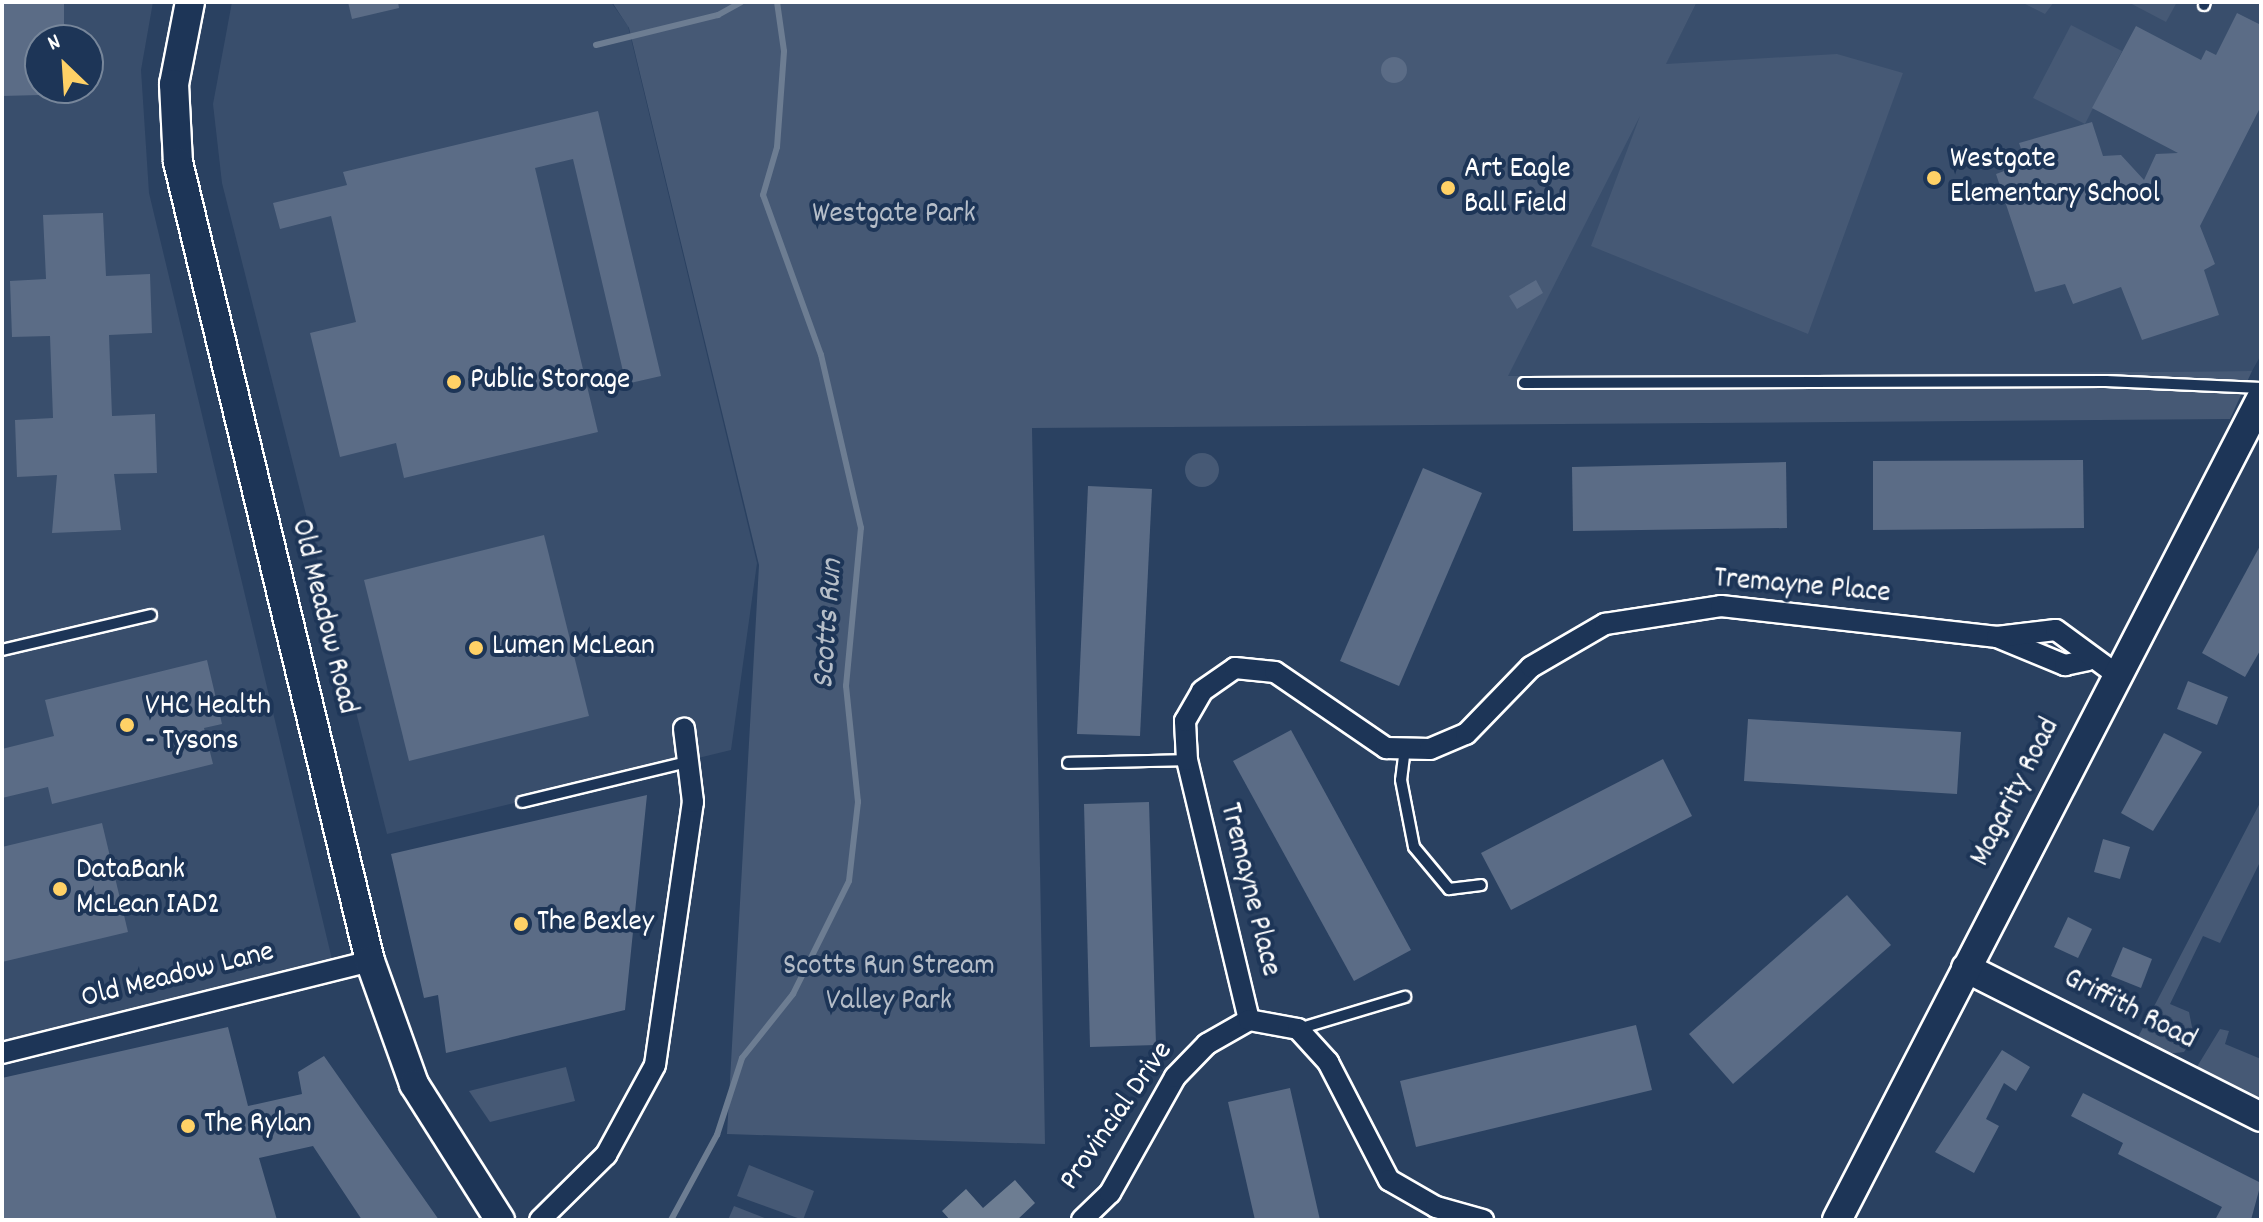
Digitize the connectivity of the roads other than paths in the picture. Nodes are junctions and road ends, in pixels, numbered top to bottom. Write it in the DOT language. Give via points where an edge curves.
graph roads {
  1 [pos="190,2"];
  2 [pos="1524,383"];
  3 [pos="2261,388"];
  4 [pos="2261,399"];
  5 [pos="151,615"];
  6 [pos="1997,637"];
  7 [pos="2,650"];
  8 [pos="2088,660"];
  9 [pos="2116,674"];
  10 [pos="684,729"];
  11 [pos="1405,748"];
  12 [pos="1187,760"];
  13 [pos="691,761"];
  14 [pos="1068,763"];
  15 [pos="522,802"];
  16 [pos="1481,885"];
  17 [pos="370,961"];
  18 [pos="1966,968"];
  19 [pos="1405,997"];
  20 [pos="1249,1020"];
  21 [pos="1298,1029"];
  22 [pos="2,1053"];
  23 [pos="2261,1117"];
  24 [pos="500,1220"];
  25 [pos="540,1220"];
  26 [pos="1082,1220"];
  27 [pos="1483,1220"];
  28 [pos="1837,1220"];
  1 -- 17 [label="street, Old Meadow Road" via="174,84 178,162"];
  2 -- 3 [label="lane" via="2120,381"];
  4 -- 9 [label="street, Magarity Road"];
  5 -- 7 [label="lane"];
  6 -- 8 [label="street, Tremayne Place" via="2065,665"];
  6 -- 8 [label="street, Tremayne Place" via="2056,630 2076,640"];
  6 -- 11 [label="street, Tremayne Place" via="1721,606 1605,624 1531,667 1466,734 1430,749"];
  8 -- 9 [label="street, Tremayne Place"];
  9 -- 18 [label="street, Magarity Road"];
  10 -- 13 [label="street"];
  11 -- 12 [label="street, Tremayne Place" via="1374,740 1275,672 1235,668 1202,691 1185,721"];
  11 -- 16 [label="lane" via="1403,796 1414,847 1449,889"];
  12 -- 14 [label="lane"];
  12 -- 20 [label="street, Tremayne Place"];
  13 -- 15 [label="lane"];
  13 -- 25 [label="street" via="688,862 655,1065 606,1155"];
  17 -- 22 [label="street, Old Meadow Lane"];
  17 -- 24 [label="street, Old Meadow Road" via="414,1084"];
  18 -- 23 [label="street, Griffith Road"];
  18 -- 28 [label="street, Magarity Road"];
  19 -- 21 [label="lane"];
  20 -- 21 [label="street"];
  20 -- 26 [label="street, Provincial Drive" via="1207,1044 1175,1077 1110,1193"];
  21 -- 27 [label="street" via="1328,1062 1389,1180 1436,1207"];
}
